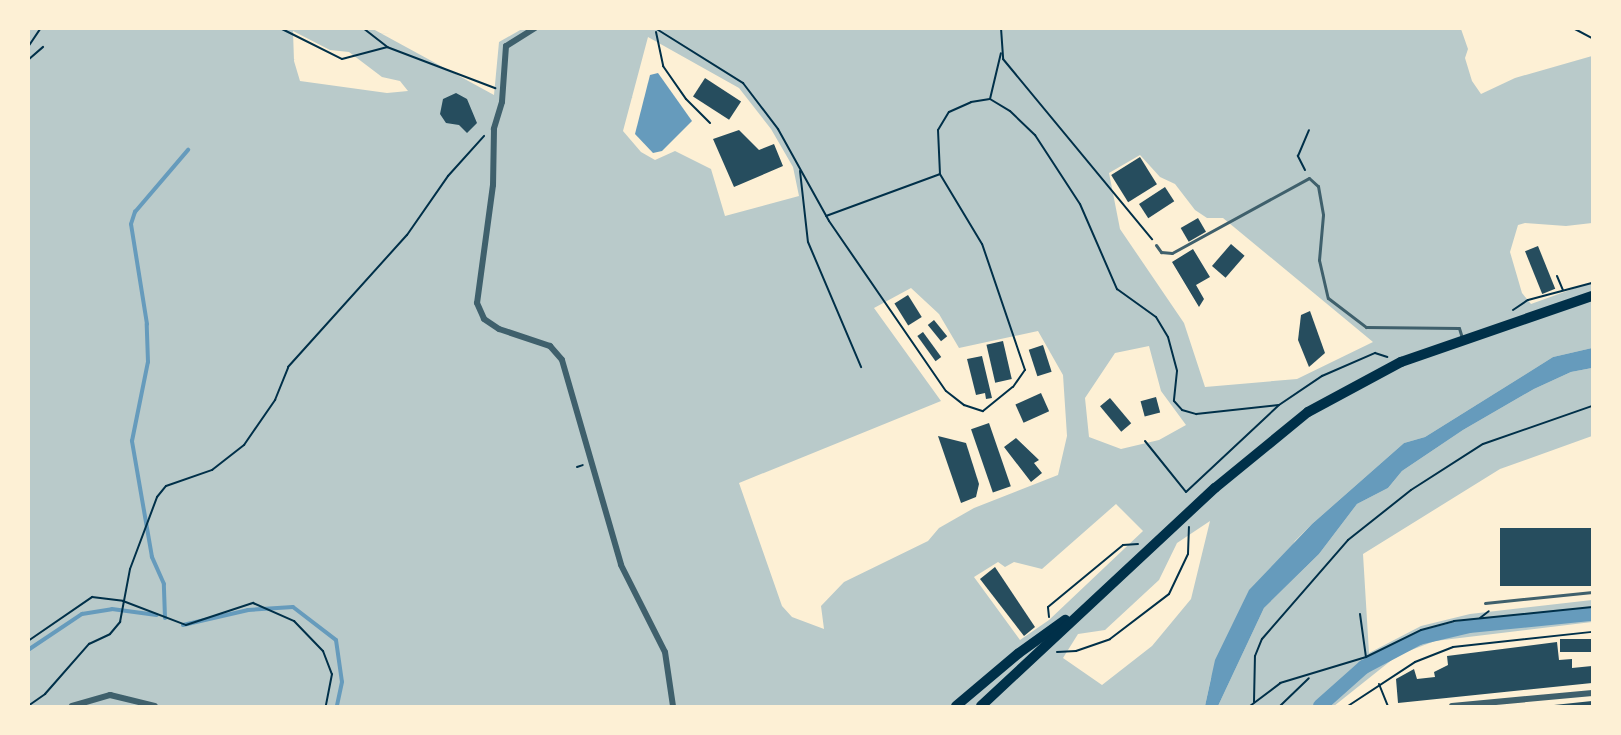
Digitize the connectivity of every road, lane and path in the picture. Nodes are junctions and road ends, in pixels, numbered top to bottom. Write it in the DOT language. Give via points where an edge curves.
graph roads {
  1 [pos="41,28"];
  2 [pos="280,28"];
  3 [pos="363,28"];
  4 [pos="535,28"];
  5 [pos="1001,28"];
  6 [pos="1573,28"];
  7 [pos="655,30"];
  8 [pos="1593,38"];
  9 [pos="28,47"];
  10 [pos="43,47"];
  11 [pos="387,47"];
  12 [pos="1002,50"];
  13 [pos="28,60"];
  14 [pos="503,89"];
  15 [pos="990,99"];
  16 [pos="710,123"];
  17 [pos="494,129"];
  18 [pos="1310,130"];
  19 [pos="799,168"];
  20 [pos="940,174"];
  21 [pos="1309,178"];
  22 [pos="826,216"];
  23 [pos="1155,245"];
  24 [pos="1557,276"];
  25 [pos="1593,283"];
  26 [pos="1563,290"];
  27 [pos="1593,296"];
  28 [pos="1499,326"];
  29 [pos="1462,338"];
  30 [pos="1401,362"];
  31 [pos="861,367"];
  32 [pos="1279,405"];
  33 [pos="1593,406"];
  34 [pos="1145,441"];
  35 [pos="1187,514"];
  36 [pos="1156,543"];
  37 [pos="1593,592"];
  38 [pos="123,601"];
  39 [pos="1485,603"];
  40 [pos="1087,605"];
  41 [pos="1593,607"];
  42 [pos="1360,614"];
  43 [pos="1051,630"];
  44 [pos="1593,632"];
  45 [pos="28,641"];
  46 [pos="1039,653"];
  47 [pos="1366,657"];
  48 [pos="1311,676"];
  49 [pos="1378,683"];
  50 [pos="1593,693"];
  51 [pos="1254,702"];
  52 [pos="28,706"];
  53 [pos="72,706"];
  54 [pos="155,706"];
  55 [pos="326,706"];
  56 [pos="673,706"];
  57 [pos="956,706"];
  58 [pos="981,706"];
  59 [pos="1250,706"];
  60 [pos="1280,706"];
  61 [pos="1348,706"];
  62 [pos="1388,706"];
  63 [pos="1452,706"];
  1 -- 9 [label="path"];
  2 -- 11 [label="path" via="342,59"];
  3 -- 11 [label="path"];
  4 -- 14 [label="street" via="507,46"];
  5 -- 12 [label="path"];
  6 -- 8 [label="path"];
  7 -- 16 [label="path" via="663,66 686,99"];
  7 -- 19 [label="path" via="743,83 778,129"];
  10 -- 13 [label="path"];
  11 -- 14 [label="path" via="483,86"];
  12 -- 15 [label="path"];
  12 -- 23 [label="path" via="1024,87 1082,150"];
  14 -- 17 [label="street"];
  15 -- 20 [label="path" via="949,112 938,130"];
  15 -- 32 [label="path" via="1010,111 1035,135 1080,204 1117,289 1156,317 1168,337 1177,371 1174,401 1182,410 1196,414"];
  17 -- 38 [label="path" via="448,176 407,235 300,352 244,445 212,470 166,486 157,497 130,568"];
  17 -- 56 [label="street" via="493,185 477,303 483,319 499,329 550,346 562,360 621,565 664,652"];
  18 -- 21 [label="path" via="1298,156"];
  19 -- 22 [label="path"];
  19 -- 31 [label="path" via="808,242"];
  20 -- 22 [label="path"];
  20 -- 22 [label="path" via="982,244 1025,370 1013,387 983,411 964,405 946,391"];
  21 -- 23 [label="lane" via="1172,253 1161,252"];
  21 -- 29 [label="lane" via="1318,186 1320,195 1323,215 1319,260 1328,298 1366,327 1459,328"];
  24 -- 26 [label="path"];
  25 -- 26 [label="path"];
  26 -- 28 [label="path" via="1528,300 1506,315"];
  27 -- 28 [label="main road"];
  28 -- 29 [label="main road"];
  29 -- 30 [label="main road"];
  30 -- 32 [label="path" via="1375,353 1322,376"];
  30 -- 35 [label="main road" via="1308,412 1262,446"];
  32 -- 34 [label="path" via="1186,492"];
  33 -- 51 [label="path" via="1484,444 1411,490 1348,540 1262,639 1255,656"];
  35 -- 36 [label="main road"];
  35 -- 46 [label="path" via="1188,554 1169,594 1110,639 1076,651"];
  36 -- 40 [label="main road"];
  36 -- 43 [label="path" via="1123,544 1048,607"];
  37 -- 39 [label="lane"];
  38 -- 45 [label="path" via="92,597"];
  38 -- 52 [label="path" via="120,621 110,634 88,644 45,694"];
  38 -- 55 [label="path" via="186,625 253,603 294,621 323,651 332,674"];
  40 -- 43 [label="main road"];
  40 -- 46 [label="main road"];
  41 -- 47 [label="path" via="1480,618 1420,630"];
  42 -- 47 [label="path"];
  43 -- 57 [label="main road"];
  44 -- 49 [label="path" via="1453,647"];
  46 -- 58 [label="main road"];
  47 -- 48 [label="path"];
  48 -- 51 [label="path" via="1280,683"];
  48 -- 60 [label="path"];
  49 -- 61 [label="path"];
  49 -- 62 [label="path"];
  50 -- 63 [label="street"];
  51 -- 59 [label="path"];
  53 -- 54 [label="street" via="110,695"];
}
